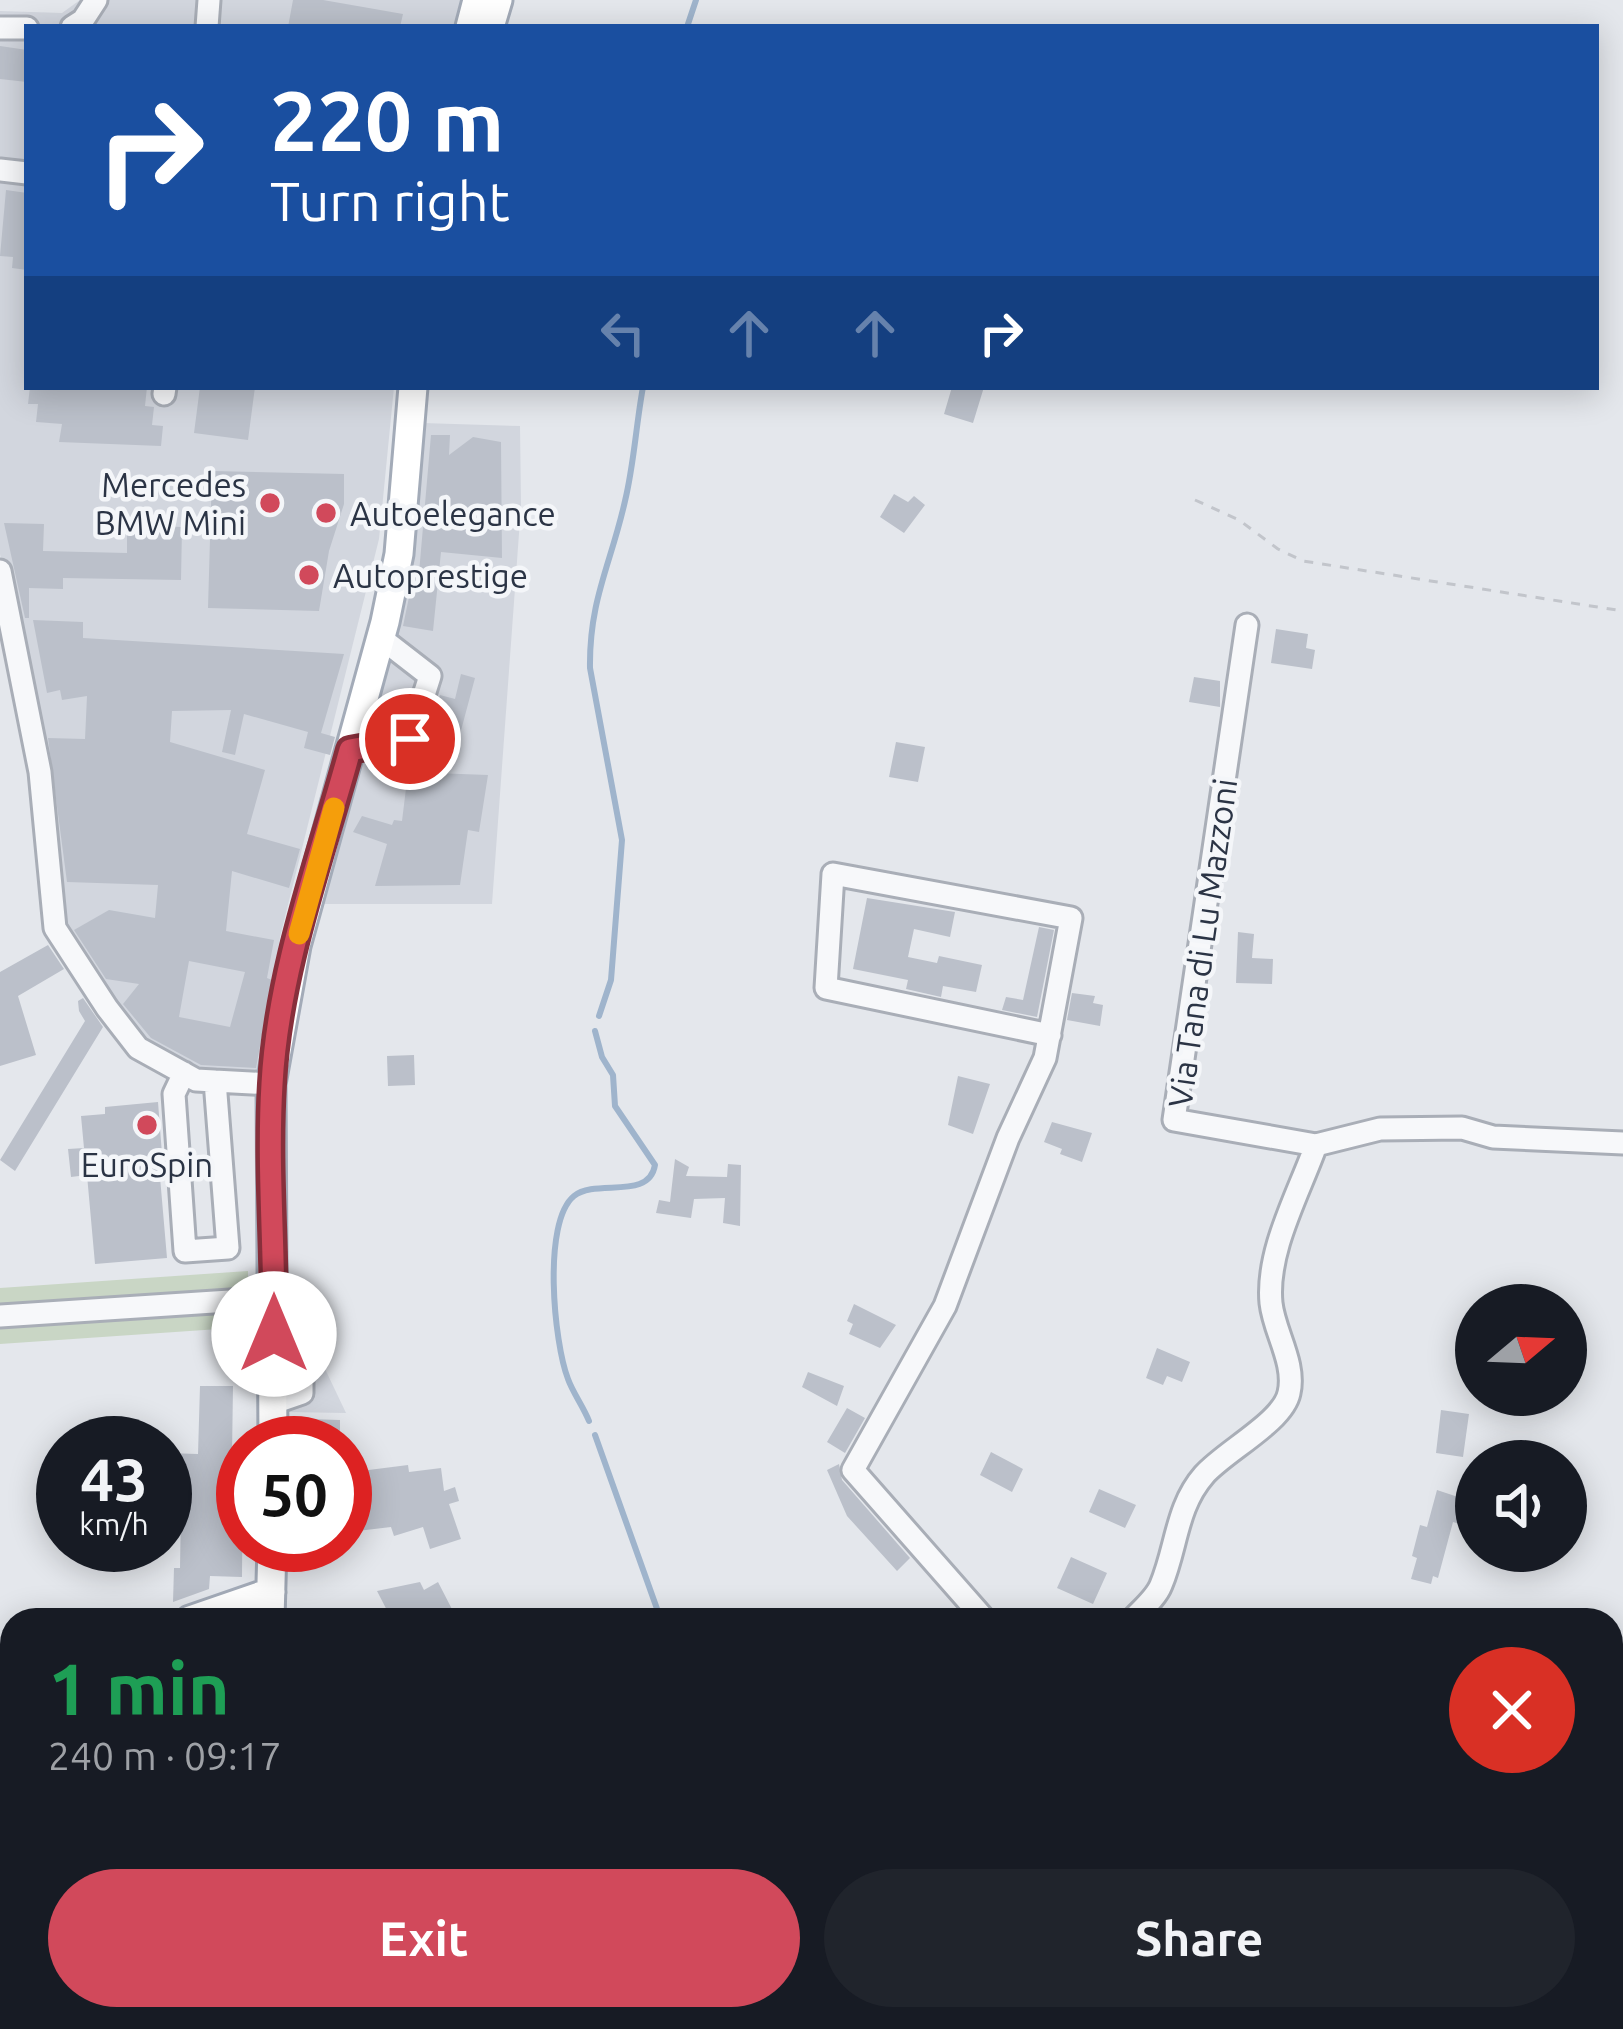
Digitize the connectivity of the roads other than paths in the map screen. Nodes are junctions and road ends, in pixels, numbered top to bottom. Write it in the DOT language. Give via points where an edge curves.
graph roads {
  1 [pos="96,0"];
  2 [pos="77,24"];
  3 [pos="413,390"];
  4 [pos="0,571"];
  5 [pos="1247,625"];
  6 [pos="380,638"];
  7 [pos="350,750"];
  8 [pos="1050,1035"];
  9 [pos="184,1073"];
  10 [pos="215,1081"];
  11 [pos="272,1084"];
  12 [pos="1623,1142"];
  13 [pos="1316,1145"];
  14 [pos="274,1298"];
  15 [pos="0,1316"];
  16 [pos="273,1416"];
  17 [pos="272,1572"];
  18 [pos="271,1606"];
  19 [pos="975,1608"];
  20 [pos="1143,1608"];
  1 -- 2 [label="street"];
  3 -- 6 [label="main road" via="399,554"];
  4 -- 9 [label="street" via="40,772 55,928 138,1048"];
  5 -- 13 [label="street, Via Tana di Lu Mazzoni" via="1174,1120"];
  6 -- 7 [label="main road"];
  6 -- 7 [label="street" via="430,676 410,739"];
  7 -- 11 [label="main road" via="296,946"];
  8 -- 8 [label="street" via="1072,918 833,874 826,988"];
  8 -- 19 [label="street" via="945,1306 853,1470"];
  9 -- 10 [label="street"];
  9 -- 10 [label="street" via="174,1094 185,1251 228,1248"];
  10 -- 11 [label="street"];
  11 -- 14 [label="main road"];
  12 -- 13 [label="street, Via Tana di Lu Mazzoni" via="1493,1137 1462,1128 1380,1130"];
  13 -- 20 [label="street" via="1273,1265 1271,1304 1289,1394 1276,1415 1201,1478 1181,1510 1160,1589"];
  14 -- 15 [label="street"];
  14 -- 16 [label="main road"];
  17 -- 18 [label="main road"];
}
